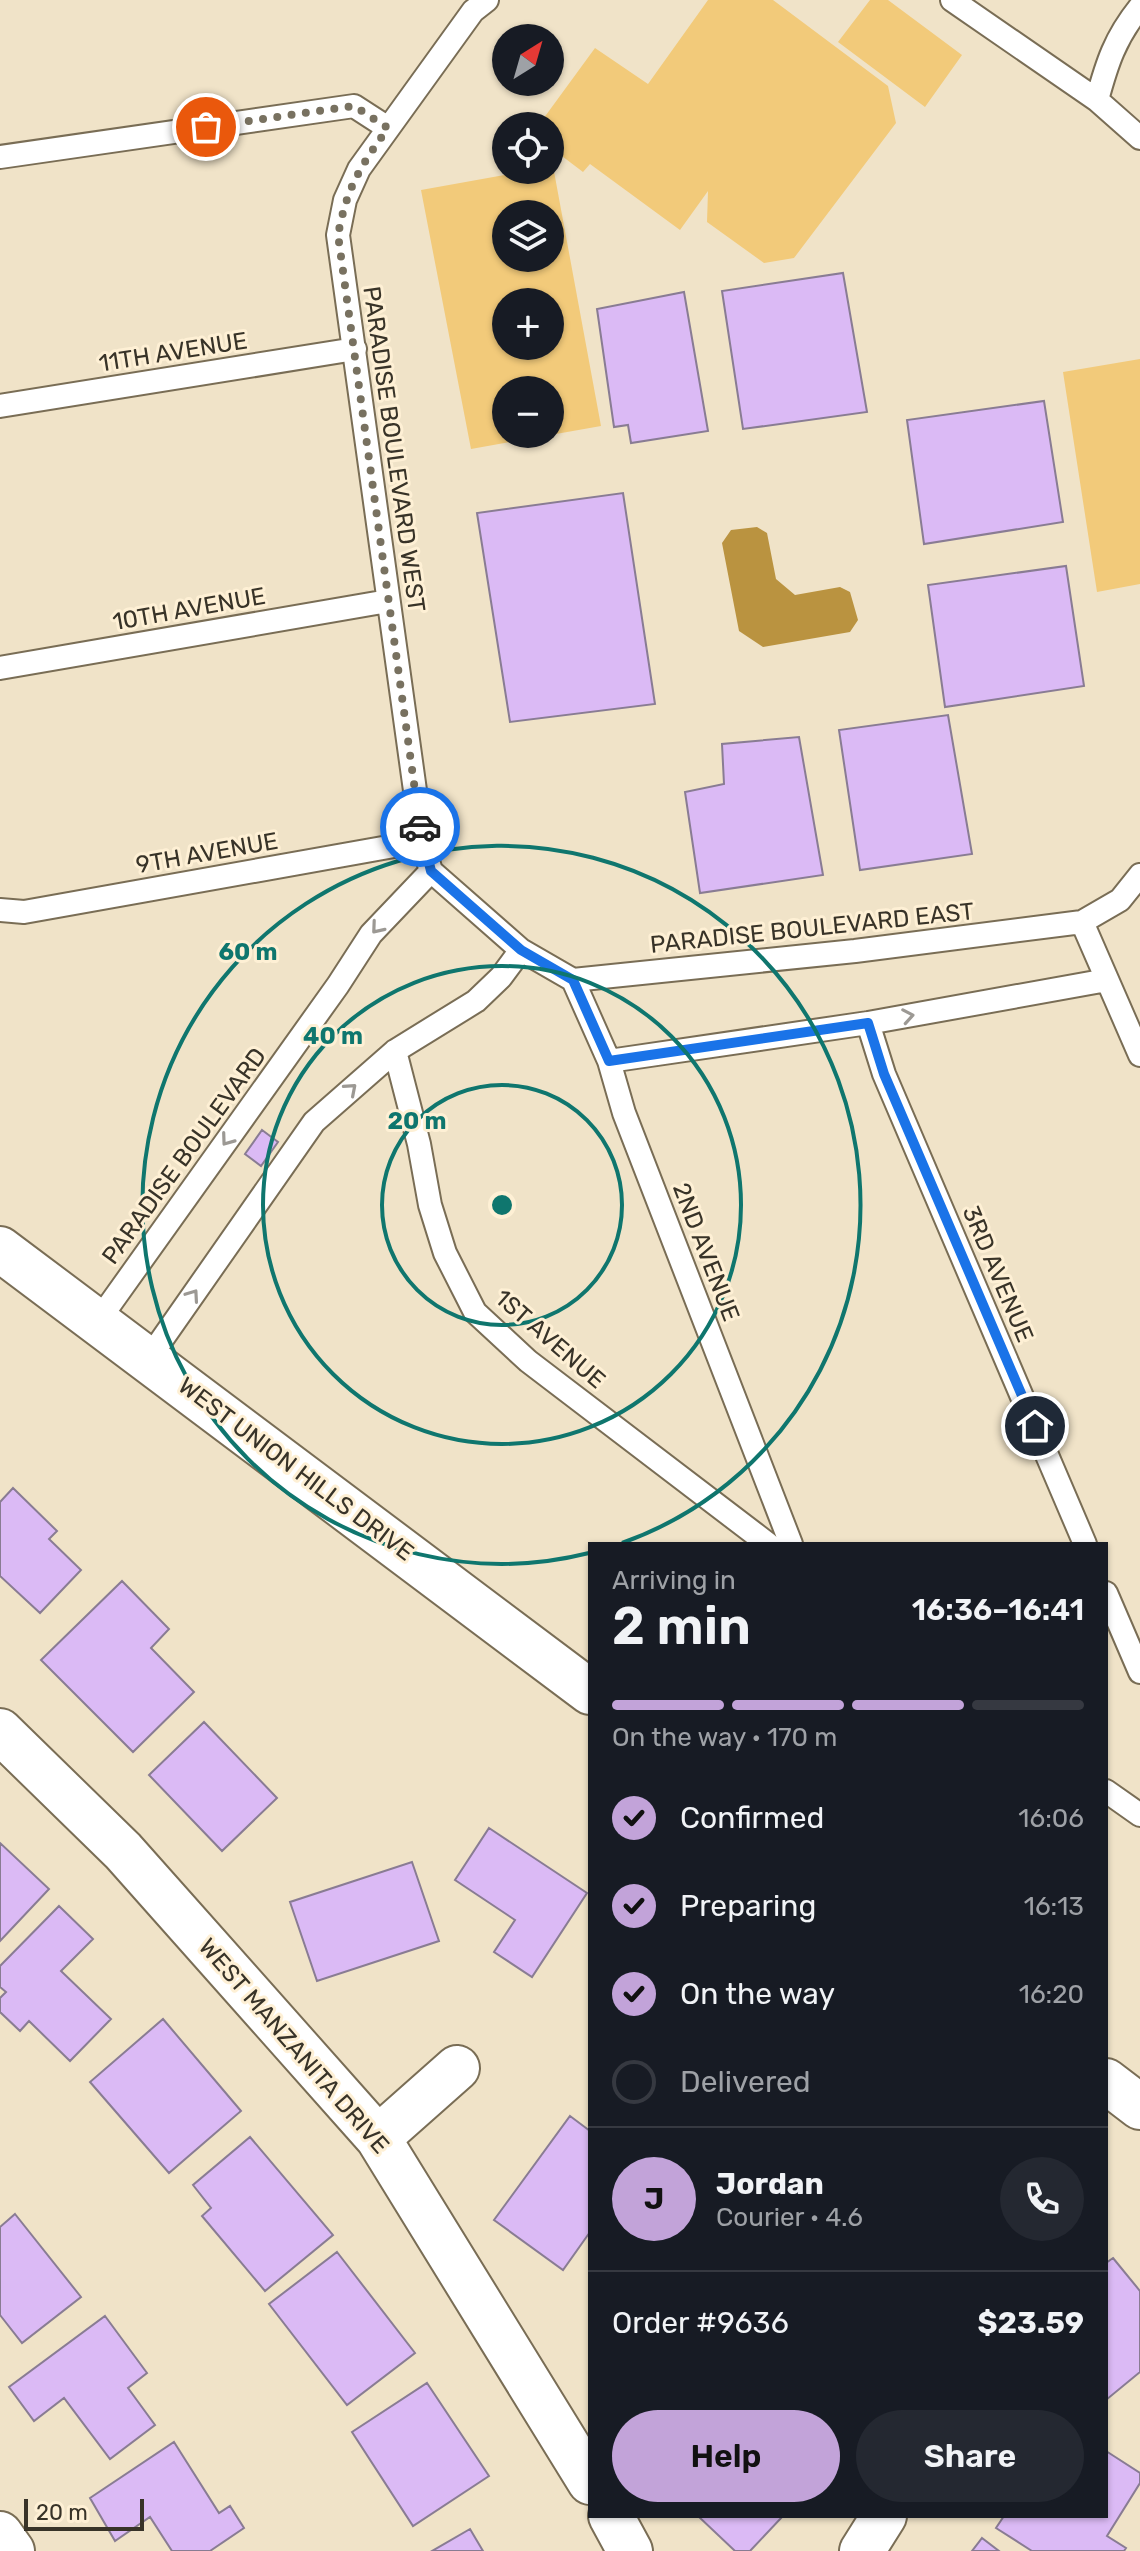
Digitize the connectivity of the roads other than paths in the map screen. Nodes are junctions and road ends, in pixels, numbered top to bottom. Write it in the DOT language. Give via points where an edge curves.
graph roads {
  1 [pos="487,0"];
  2 [pos="952,0"];
  3 [pos="1140,7"];
  4 [pos="1097,100"];
  5 [pos="388,128"];
  6 [pos="1140,138"];
  7 [pos="0,157"];
  8 [pos="355,349"];
  9 [pos="0,406"];
  10 [pos="388,601"];
  11 [pos="0,668"];
  12 [pos="422,841"];
  13 [pos="431,871"];
  14 [pos="1140,875"];
  15 [pos="0,910"];
  16 [pos="1082,922"];
  17 [pos="521,950"];
  18 [pos="573,980"];
  19 [pos="1107,980"];
  20 [pos="868,1023"];
  21 [pos="395,1051"];
  22 [pos="1140,1055"];
  23 [pos="609,1061"];
  24 [pos="0,1249"];
  25 [pos="98,1321"];
  26 [pos="149,1358"];
  27 [pos="765,1542"];
  28 [pos="790,1542"];
  29 [pos="1084,1542"];
  30 [pos="1108,1598"];
  31 [pos="1140,1672"];
  32 [pos="588,1690"];
  33 [pos="0,1731"];
  34 [pos="1108,1792"];
  35 [pos="1140,1815"];
  36 [pos="457,2068"];
  37 [pos="1108,2083"];
  38 [pos="1140,2107"];
  39 [pos="378,2138"];
  40 [pos="588,2479"];
  41 [pos="612,2518"];
  42 [pos="883,2518"];
  43 [pos="0,2534"];
  44 [pos="12,2551"];
  45 [pos="630,2551"];
  46 [pos="862,2551"];
  1 -- 5 [label="lane, PARADISE BOULEVARD WEST" via="473,11"];
  2 -- 4 [label="lane"];
  3 -- 4 [label="lane" via="1121,30"];
  4 -- 6 [label="lane"];
  5 -- 7 [label="lane" via="354,106"];
  5 -- 8 [label="lane, PARADISE BOULEVARD WEST" via="359,169 338,235"];
  8 -- 9 [label="lane, 11TH AVENUE"];
  8 -- 10 [label="lane, PARADISE BOULEVARD WEST"];
  10 -- 11 [label="lane, 10TH AVENUE"];
  10 -- 12 [label="lane, PARADISE BOULEVARD WEST"];
  12 -- 13 [label="lane, PARADISE BOULEVARD WEST"];
  12 -- 15 [label="lane, 9TH AVENUE" via="24,912"];
  13 -- 17 [label="lane"];
  13 -- 25 [label="lane, PARADISE BOULEVARD, one-way" via="371,934"];
  14 -- 16 [label="lane, PARADISE BOULEVARD EAST" via="1120,900"];
  16 -- 18 [label="lane, PARADISE BOULEVARD EAST"];
  16 -- 19 [label="lane"];
  17 -- 18 [label="lane"];
  17 -- 21 [label="lane" via="476,1001"];
  18 -- 23 [label="lane, 2ND AVENUE"];
  20 -- 19 [label="lane, one-way"];
  19 -- 22 [label="lane"];
  20 -- 23 [label="lane"];
  20 -- 29 [label="lane, 3RD AVENUE" via="884,1074"];
  26 -- 21 [label="lane, one-way" via="314,1122"];
  21 -- 27 [label="lane, 1ST AVENUE" via="430,1205 445,1253 475,1312 528,1361"];
  23 -- 28 [label="lane, 2ND AVENUE" via="624,1113"];
  24 -- 25 [label="street, WEST UNION HILLS DRIVE"];
  25 -- 26 [label="street, WEST UNION HILLS DRIVE"];
  26 -- 32 [label="street, WEST UNION HILLS DRIVE"];
  30 -- 31 [label="lane"];
  33 -- 39 [label="street, WEST MANZANITA DRIVE" via="123,1851"];
  34 -- 35 [label="lane"];
  36 -- 39 [label="street"];
  37 -- 38 [label="street"];
  39 -- 40 [label="street, WEST MANZANITA DRIVE"];
  41 -- 45 [label="street"];
  42 -- 46 [label="street"];
  43 -- 44 [label="street"];
}
